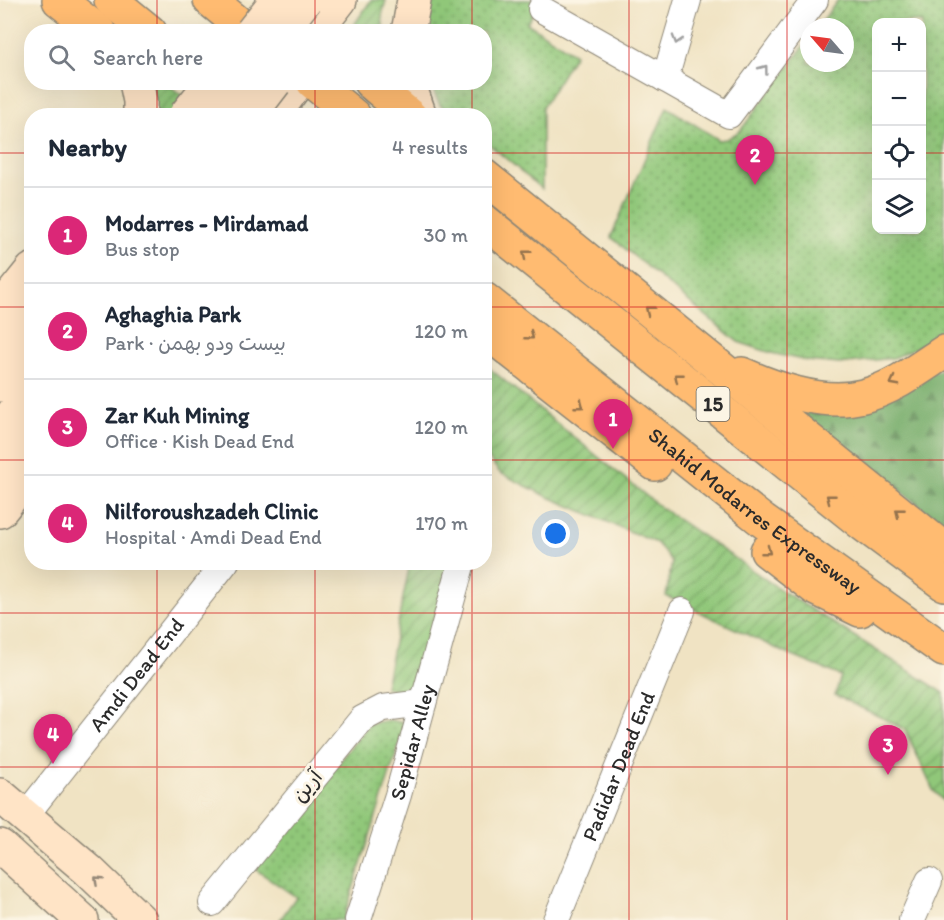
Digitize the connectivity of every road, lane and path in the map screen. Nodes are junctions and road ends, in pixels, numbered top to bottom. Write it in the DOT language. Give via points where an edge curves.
graph roads {
  1 [pos="59,0"];
  2 [pos="111,0"];
  3 [pos="210,0"];
  4 [pos="266,0"];
  5 [pos="277,0"];
  6 [pos="305,0"];
  7 [pos="340,0"];
  8 [pos="359,0"];
  9 [pos="414,0"];
  10 [pos="688,0"];
  11 [pos="815,0"];
  12 [pos="541,9"];
  13 [pos="89,24"];
  14 [pos="140,24"];
  15 [pos="241,24"];
  16 [pos="258,24"];
  17 [pos="286,24"];
  18 [pos="297,24"];
  19 [pos="321,24"];
  20 [pos="343,24"];
  21 [pos="410,24"];
  22 [pos="665,79"];
  23 [pos="138,90"];
  24 [pos="199,90"];
  25 [pos="206,90"];
  26 [pos="223,90"];
  27 [pos="233,90"];
  28 [pos="269,90"];
  29 [pos="292,90"];
  30 [pos="323,90"];
  31 [pos="379,90"];
  32 [pos="412,90"];
  33 [pos="140,108"];
  34 [pos="192,108"];
  35 [pos="218,108"];
  36 [pos="219,108"];
  37 [pos="245,108"];
  38 [pos="255,108"];
  39 [pos="279,108"];
  40 [pos="344,108"];
  41 [pos="401,108"];
  42 [pos="417,108"];
  43 [pos="492,182"];
  44 [pos="492,227"];
  45 [pos="24,280"];
  46 [pos="492,305"];
  47 [pos="0,310"];
  48 [pos="24,320"];
  49 [pos="676,332"];
  50 [pos="492,336"];
  51 [pos="0,350"];
  52 [pos="944,352"];
  53 [pos="24,355"];
  54 [pos="24,379"];
  55 [pos="0,385"];
  56 [pos="24,400"];
  57 [pos="0,409"];
  58 [pos="0,430"];
  59 [pos="24,440"];
  60 [pos="0,471"];
  61 [pos="24,481"];
  62 [pos="0,512"];
  63 [pos="944,549"];
  64 [pos="220,570"];
  65 [pos="460,570"];
  66 [pos="944,584"];
  67 [pos="682,611"];
  68 [pos="934,644"];
  69 [pos="423,703"];
  70 [pos="0,795"];
  71 [pos="25,816"];
  72 [pos="0,846"];
  73 [pos="929,881"];
  74 [pos="212,903"];
  75 [pos="76,917"];
  76 [pos="140,920"];
  77 [pos="358,920"];
  78 [pos="556,920"];
  79 [pos="912,920"];
  1 -- 13 [label="highway"];
  2 -- 14 [label="highway"];
  3 -- 15 [label="highway"];
  4 -- 18 [label="highway"];
  5 -- 16 [label="main road, bridge"];
  6 -- 17 [label="main road, bridge"];
  7 -- 19 [label="main road"];
  8 -- 20 [label="main road"];
  9 -- 21 [label="main road"];
  10 -- 22 [label="street, one-way"];
  22 -- 11 [label="street, one-way" via="729,115"];
  12 -- 22 [label="street"];
  23 -- 33 [label="main road"];
  24 -- 35 [label="highway"];
  25 -- 34 [label="main road, bridge"];
  26 -- 37 [label="highway"];
  27 -- 36 [label="main road, bridge"];
  28 -- 38 [label="main road, bridge"];
  29 -- 39 [label="main road"];
  30 -- 40 [label="highway"];
  31 -- 41 [label="highway"];
  32 -- 42 [label="main road"];
  49 -- 43 [label="highway, one-way"];
  66 -- 44 [label="highway, 15, one-way" via="864,525"];
  45 -- 47 [label="main road"];
  46 -- 68 [label="highway, Shahid Modarres Expressway, one-way" via="763,521"];
  48 -- 51 [label="main road"];
  52 -- 49 [label="highway, one-way" via="914,372 864,396 826,398 788,391 752,378"];
  63 -- 49 [label="highway, one-way"];
  50 -- 68 [label="highway, one-way" via="815,588"];
  53 -- 55 [label="main road"];
  54 -- 57 [label="main road"];
  56 -- 58 [label="main road"];
  59 -- 60 [label="main road"];
  61 -- 62 [label="main road"];
  64 -- 71 [label="street, Amdi Dead End"];
  65 -- 69 [label="street, Sepidar Alley"];
  67 -- 78 [label="street, Padidar Dead End"];
  69 -- 74 [label="street, آرین" via="383,708 362,719"];
  69 -- 77 [label="street, Sepidar Alley"];
  70 -- 71 [label="main road"];
  76 -- 71 [label="main road, one-way"];
  72 -- 75 [label="main road"];
  73 -- 79 [label="street"];
}
